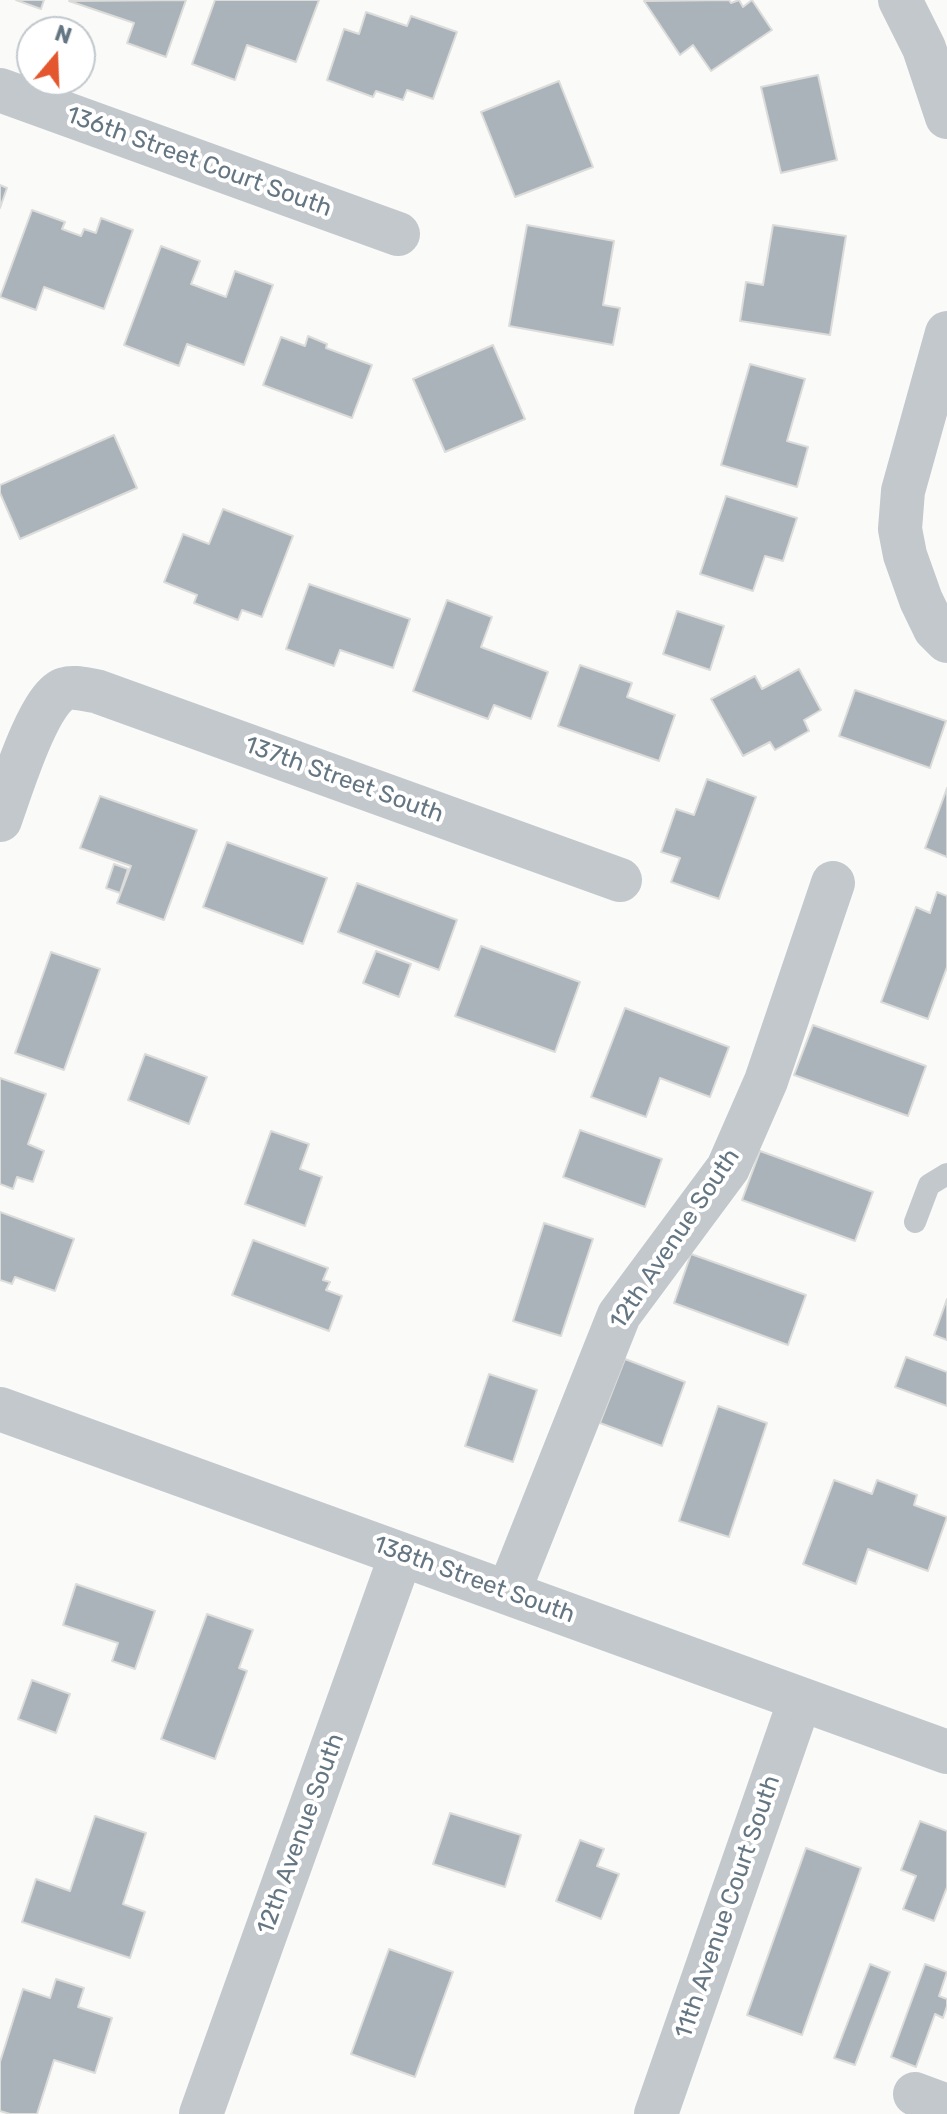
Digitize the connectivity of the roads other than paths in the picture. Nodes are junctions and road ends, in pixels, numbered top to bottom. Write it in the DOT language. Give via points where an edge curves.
graph roads {
  1 [pos="920,24"];
  2 [pos="0,90"];
  3 [pos="947,117"];
  4 [pos="398,234"];
  5 [pos="947,333"];
  6 [pos="938,628"];
  7 [pos="0,820"];
  8 [pos="620,880"];
  9 [pos="833,883"];
  10 [pos="947,1174"];
  11 [pos="915,1222"];
  12 [pos="0,1409"];
  13 [pos="401,1555"];
  14 [pos="509,1591"];
  15 [pos="800,1700"];
  16 [pos="947,1752"];
  17 [pos="201,2114"];
  18 [pos="656,2114"];
  1 -- 3 [label="street"];
  2 -- 4 [label="street, 136th Street Court South"];
  5 -- 6 [label="street" via="903,491 900,529 921,600"];
  7 -- 8 [label="street, 137th Street South" via="26,747 51,697 66,688 96,691"];
  9 -- 14 [label="street, 12th Avenue South" via="766,1081 728,1168 619,1315"];
  10 -- 11 [label="lane" via="929,1185"];
  12 -- 13 [label="street, 138th Street South"];
  13 -- 14 [label="street, 138th Street South"];
  13 -- 17 [label="street, 12th Avenue South"];
  14 -- 15 [label="street, 138th Street South"];
  15 -- 16 [label="street, 138th Street South"];
  15 -- 18 [label="street, 11th Avenue Court South"];
}
